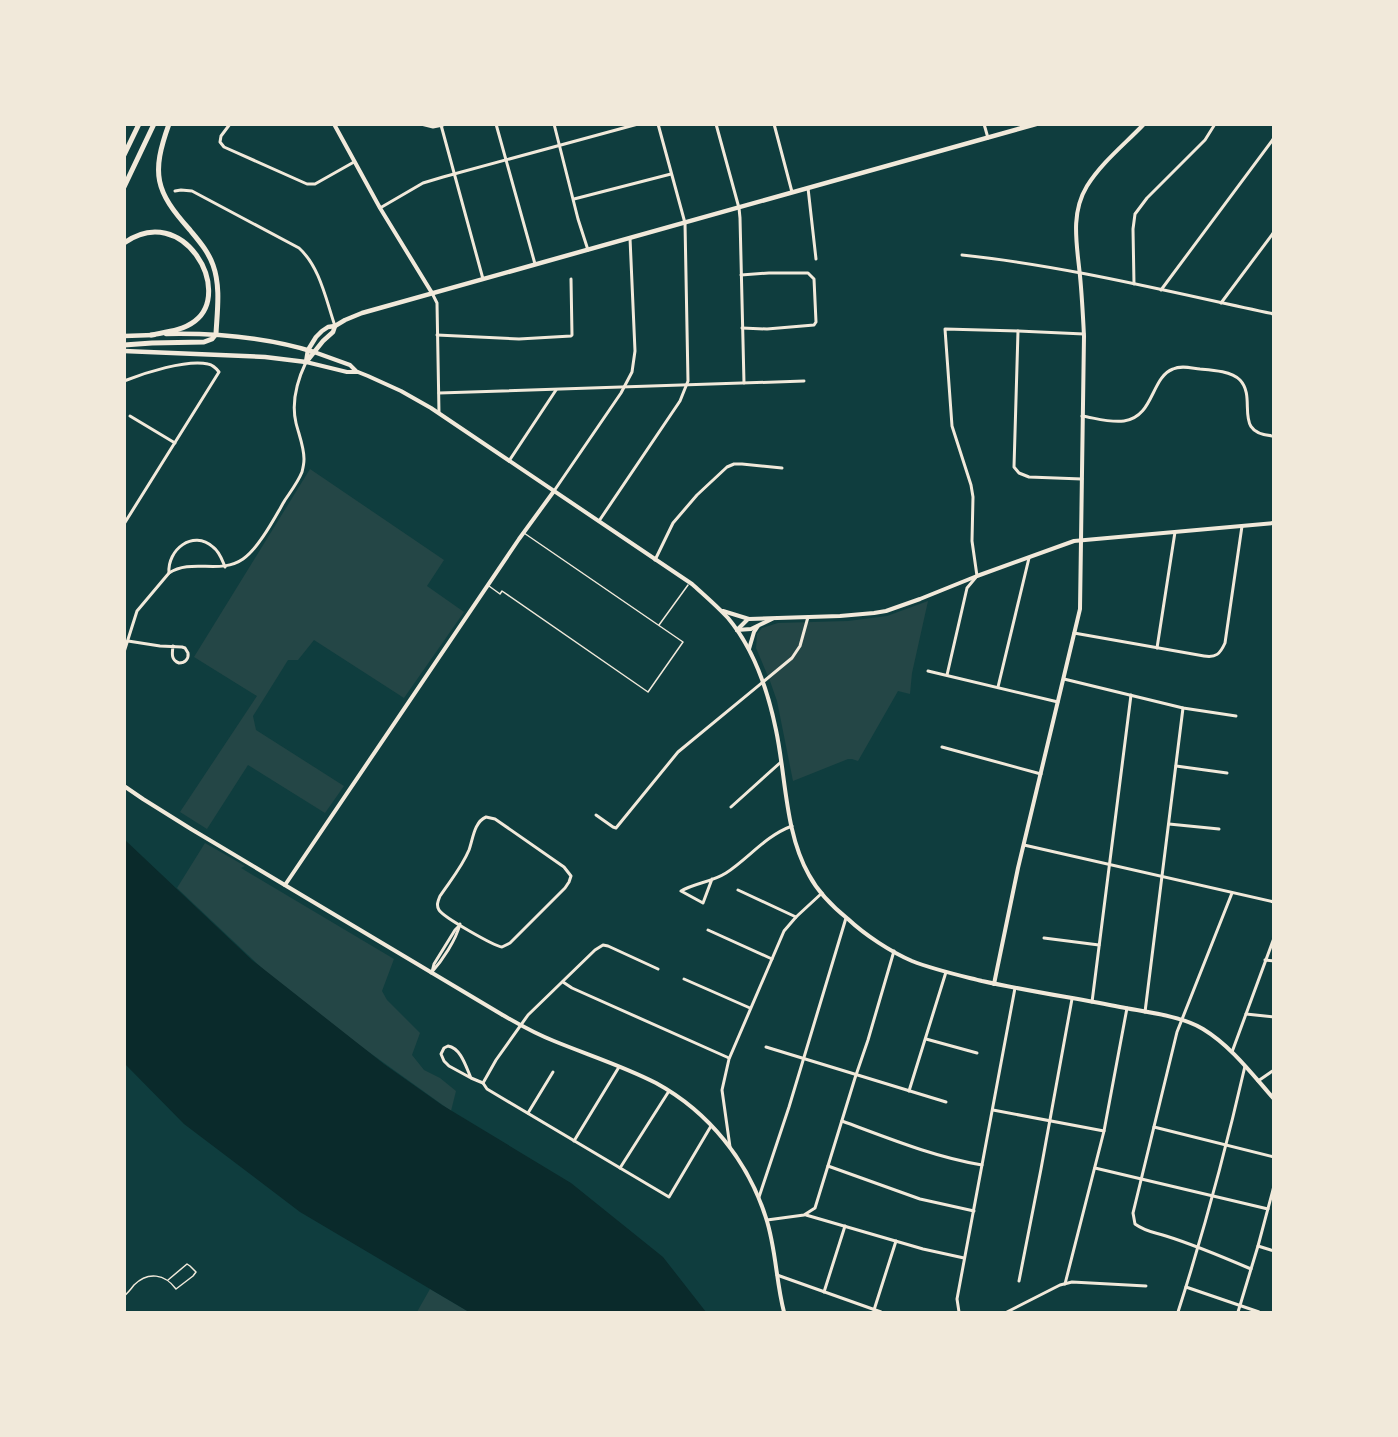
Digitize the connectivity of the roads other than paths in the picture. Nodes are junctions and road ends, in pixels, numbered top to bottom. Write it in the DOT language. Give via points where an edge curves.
graph roads {
  1 [pos="139,124"];
  2 [pos="154,124"];
  3 [pos="169,124"];
  4 [pos="230,124"];
  5 [pos="334,124"];
  6 [pos="421,124"];
  7 [pos="496,124"];
  8 [pos="554,124"];
  9 [pos="638,124"];
  10 [pos="657,124"];
  11 [pos="716,124"];
  12 [pos="774,124"];
  13 [pos="984,124"];
  14 [pos="1036,124"];
  15 [pos="1144,124"];
  16 [pos="1215,124"];
  17 [pos="442,125"];
  18 [pos="988,138"];
  19 [pos="1274,138"];
  20 [pos="560,146"];
  21 [pos="124,155"];
  22 [pos="506,160"];
  23 [pos="354,162"];
  24 [pos="672,173"];
  25 [pos="454,174"];
  26 [pos="124,187"];
  27 [pos="808,188"];
  28 [pos="175,191"];
  29 [pos="792,193"];
  30 [pos="574,199"];
  31 [pos="380,208"];
  32 [pos="739,208"];
  33 [pos="685,223"];
  34 [pos="1274,232"];
  35 [pos="630,238"];
  36 [pos="124,243"];
  37 [pos="588,250"];
  38 [pos="962,255"];
  39 [pos="816,259"];
  40 [pos="535,265"];
  41 [pos="1080,273"];
  42 [pos="741,275"];
  43 [pos="483,279"];
  44 [pos="572,279"];
  45 [pos="1134,284"];
  46 [pos="1161,290"];
  47 [pos="432,293"];
  48 [pos="1221,303"];
  49 [pos="1274,314"];
  50 [pos="335,326"];
  51 [pos="742,328"];
  52 [pos="1018,331"];
  53 [pos="216,334"];
  54 [pos="1084,334"];
  55 [pos="150,335"];
  56 [pos="437,335"];
  57 [pos="124,336"];
  58 [pos="124,345"];
  59 [pos="308,350"];
  60 [pos="124,351"];
  61 [pos="314,352"];
  62 [pos="306,362"];
  63 [pos="358,372"];
  64 [pos="124,381"];
  65 [pos="804,381"];
  66 [pos="744,383"];
  67 [pos="687,385"];
  68 [pos="625,387"];
  69 [pos="556,389"];
  70 [pos="439,393"];
  71 [pos="439,413"];
  72 [pos="130,416"];
  73 [pos="1082,416"];
  74 [pos="1274,436"];
  75 [pos="175,443"];
  76 [pos="509,460"];
  77 [pos="782,468"];
  78 [pos="1082,479"];
  79 [pos="554,491"];
  80 [pos="598,521"];
  81 [pos="1274,523"];
  82 [pos="124,524"];
  83 [pos="1242,526"];
  84 [pos="1175,532"];
  85 [pos="524,533"];
  86 [pos="1081,541"];
  87 [pos="1029,557"];
  88 [pos="655,560"];
  89 [pos="225,567"];
  90 [pos="169,573"];
  91 [pos="977,576"];
  92 [pos="690,583"];
  93 [pos="489,586"];
  94 [pos="720,609"];
  95 [pos="808,617"];
  96 [pos="774,618"];
  97 [pos="748,619"];
  98 [pos="659,625"];
  99 [pos="758,626"];
  100 [pos="736,630"];
  101 [pos="1074,633"];
  102 [pos="129,641"];
  103 [pos="172,646"];
  104 [pos="1158,648"];
  105 [pos="749,650"];
  106 [pos="124,652"];
  107 [pos="928,671"];
  108 [pos="947,675"];
  109 [pos="1064,679"];
  110 [pos="763,683"];
  111 [pos="998,687"];
  112 [pos="1131,695"];
  113 [pos="1059,702"];
  114 [pos="1183,708"];
  115 [pos="1236,716"];
  116 [pos="942,747"];
  117 [pos="782,762"];
  118 [pos="1176,766"];
  119 [pos="1227,773"];
  120 [pos="1041,774"];
  121 [pos="124,786"];
  122 [pos="731,807"];
  123 [pos="596,815"];
  124 [pos="1168,824"];
  125 [pos="792,826"];
  126 [pos="1219,829"];
  127 [pos="1024,845"];
  128 [pos="1109,864"];
  129 [pos="1161,877"];
  130 [pos="711,879"];
  131 [pos="285,885"];
  132 [pos="738,890"];
  133 [pos="822,893"];
  134 [pos="1232,893"];
  135 [pos="1274,902"];
  136 [pos="796,916"];
  137 [pos="846,918"];
  138 [pos="460,924"];
  139 [pos="708,930"];
  140 [pos="1044,938"];
  141 [pos="1274,938"];
  142 [pos="1099,945"];
  143 [pos="894,951"];
  144 [pos="772,959"];
  145 [pos="1265,960"];
  146 [pos="1274,961"];
  147 [pos="658,969"];
  148 [pos="946,972"];
  149 [pos="431,973"];
  150 [pos="684,979"];
  151 [pos="562,982"];
  152 [pos="994,984"];
  153 [pos="1015,988"];
  154 [pos="1072,999"];
  155 [pos="1092,1002"];
  156 [pos="750,1008"];
  157 [pos="1127,1008"];
  158 [pos="1145,1012"];
  159 [pos="1246,1014"];
  160 [pos="1274,1017"];
  161 [pos="1183,1021"];
  162 [pos="520,1025"];
  163 [pos="926,1039"];
  164 [pos="766,1047"];
  165 [pos="1232,1052"];
  166 [pos="977,1053"];
  167 [pos="729,1058"];
  168 [pos="803,1058"];
  169 [pos="1245,1066"];
  170 [pos="619,1067"];
  171 [pos="1274,1070"];
  172 [pos="553,1072"];
  173 [pos="856,1074"];
  174 [pos="471,1078"];
  175 [pos="1258,1081"];
  176 [pos="483,1083"];
  177 [pos="669,1091"];
  178 [pos="909,1091"];
  179 [pos="1274,1099"];
  180 [pos="946,1102"];
  181 [pos="993,1110"];
  182 [pos="528,1113"];
  183 [pos="1050,1120"];
  184 [pos="842,1121"];
  185 [pos="711,1126"];
  186 [pos="1154,1127"];
  187 [pos="1104,1131"];
  188 [pos="574,1141"];
  189 [pos="1226,1145"];
  190 [pos="730,1147"];
  191 [pos="1274,1157"];
  192 [pos="982,1165"];
  193 [pos="828,1166"];
  194 [pos="620,1168"];
  195 [pos="1095,1168"];
  196 [pos="1140,1179"];
  197 [pos="1274,1186"];
  198 [pos="1213,1196"];
  199 [pos="758,1198"];
  200 [pos="1268,1209"];
  201 [pos="974,1211"];
  202 [pos="804,1215"];
  203 [pos="767,1220"];
  204 [pos="846,1226"];
  205 [pos="896,1241"];
  206 [pos="1258,1246"];
  207 [pos="1199,1248"];
  208 [pos="1274,1251"];
  209 [pos="965,1258"];
  210 [pos="1251,1269"];
  211 [pos="777,1275"];
  212 [pos="168,1280"];
  213 [pos="1018,1281"];
  214 [pos="1065,1284"];
  215 [pos="1146,1286"];
  216 [pos="1186,1287"];
  217 [pos="824,1292"];
  218 [pos="124,1296"];
  219 [pos="1239,1306"];
  220 [pos="874,1310"];
  221 [pos="784,1312"];
  222 [pos="880,1312"];
  223 [pos="959,1312"];
  224 [pos="1007,1312"];
  225 [pos="1178,1312"];
  226 [pos="1238,1312"];
  227 [pos="1259,1312"];
  1 -- 21 [label="highway"];
  2 -- 26 [label="highway"];
  3 -- 53 [label="highway" via="158,173 161,188 173,211 204,246 214,266 218,291"];
  4 -- 23 [label="street" via="220,139 224,147 307,184 317,184"];
  5 -- 23 [label="main road"];
  6 -- 17 [label="street"];
  7 -- 22 [label="street"];
  8 -- 20 [label="street"];
  9 -- 20 [label="street"];
  10 -- 24 [label="street"];
  11 -- 32 [label="street"];
  12 -- 29 [label="street"];
  13 -- 18 [label="street"];
  14 -- 18 [label="main road"];
  15 -- 41 [label="main road" via="1100,169 1082,196 1075,232"];
  16 -- 45 [label="street" via="1205,140 1135,214"];
  17 -- 25 [label="street"];
  18 -- 27 [label="main road"];
  19 -- 46 [label="street"];
  20 -- 22 [label="street"];
  20 -- 30 [label="street"];
  22 -- 25 [label="street"];
  22 -- 40 [label="street"];
  23 -- 31 [label="main road"];
  24 -- 30 [label="street"];
  24 -- 33 [label="street"];
  25 -- 31 [label="street" via="423,183"];
  25 -- 43 [label="street"];
  27 -- 29 [label="main road"];
  27 -- 39 [label="street"];
  28 -- 50 [label="street" via="192,190 299,248 316,273"];
  29 -- 32 [label="main road"];
  30 -- 37 [label="street"];
  31 -- 47 [label="main road"];
  32 -- 33 [label="main road"];
  32 -- 42 [label="street"];
  33 -- 35 [label="main road"];
  33 -- 67 [label="street"];
  34 -- 48 [label="street"];
  35 -- 37 [label="main road"];
  35 -- 68 [label="street" via="635,351"];
  36 -- 55 [label="highway" via="148,232 166,233 188,245 206,272 208,297 200,317 180,329"];
  37 -- 40 [label="main road"];
  38 -- 41 [label="street"];
  40 -- 43 [label="main road"];
  41 -- 45 [label="street"];
  41 -- 54 [label="main road"];
  42 -- 51 [label="street"];
  42 -- 51 [label="street" via="808,273 814,279 816,322"];
  43 -- 47 [label="main road"];
  44 -- 56 [label="street" via="572,335 568,337"];
  45 -- 46 [label="street"];
  46 -- 48 [label="street"];
  47 -- 50 [label="main road" via="362,313"];
  47 -- 56 [label="street" via="437,303"];
  48 -- 49 [label="street"];
  50 -- 59 [label="main road" via="316,337"];
  50 -- 61 [label="main road"];
  51 -- 66 [label="street"];
  52 -- 54 [label="street"];
  52 -- 78 [label="street" via="1014,467 1029,477"];
  52 -- 91 [label="street" via="945,329 952,426 973,497 972,541"];
  53 -- 55 [label="main road"];
  53 -- 58 [label="highway" via="204,342"];
  53 -- 59 [label="main road"];
  54 -- 73 [label="main road"];
  55 -- 57 [label="main road"];
  56 -- 70 [label="street"];
  59 -- 61 [label="main road"];
  59 -- 62 [label="main road"];
  60 -- 62 [label="main road"];
  61 -- 62 [label="main road"];
  61 -- 63 [label="main road" via="350,365"];
  62 -- 63 [label="main road"];
  62 -- 89 [label="street" via="294,409 304,456 302,472 251,552"];
  63 -- 71 [label="main road"];
  64 -- 75 [label="street" via="184,365 210,365 219,372"];
  65 -- 66 [label="street"];
  66 -- 67 [label="street"];
  67 -- 68 [label="street"];
  67 -- 80 [label="street"];
  68 -- 69 [label="street"];
  68 -- 79 [label="street"];
  69 -- 70 [label="street"];
  69 -- 76 [label="street"];
  70 -- 71 [label="street"];
  71 -- 76 [label="main road"];
  72 -- 75 [label="street"];
  73 -- 74 [label="street" via="1129,420 1145,408 1169,370 1204,369 1239,380 1245,390 1250,424 1260,434"];
  73 -- 78 [label="main road"];
  75 -- 82 [label="street"];
  76 -- 79 [label="main road"];
  77 -- 88 [label="street" via="734,464 727,467 673,523"];
  78 -- 86 [label="main road"];
  79 -- 80 [label="main road"];
  79 -- 85 [label="main road"];
  80 -- 88 [label="main road"];
  81 -- 83 [label="main road"];
  83 -- 84 [label="main road"];
  83 -- 104 [label="street" via="1222,650 1211,657"];
  84 -- 86 [label="main road"];
  84 -- 104 [label="street"];
  85 -- 93 [label="main road"];
  85 -- 98 [label="lane"];
  86 -- 87 [label="main road"];
  86 -- 101 [label="main road" via="1080,601"];
  87 -- 91 [label="main road"];
  87 -- 111 [label="street"];
  88 -- 92 [label="main road"];
  89 -- 90 [label="street" via="187,566"];
  89 -- 90 [label="street" via="213,546 190,540 175,551"];
  90 -- 102 [label="street" via="137,611"];
  91 -- 95 [label="main road" via="886,611"];
  91 -- 108 [label="street" via="967,588"];
  92 -- 94 [label="main road"];
  92 -- 98 [label="lane"];
  93 -- 98 [label="lane" via="500,594 502,591 648,692 683,642"];
  93 -- 131 [label="main road"];
  94 -- 97 [label="main road"];
  94 -- 100 [label="main road"];
  95 -- 96 [label="main road"];
  95 -- 110 [label="street" via="795,654"];
  96 -- 97 [label="main road"];
  96 -- 99 [label="main road"];
  97 -- 100 [label="main road"];
  99 -- 100 [label="main road"];
  99 -- 105 [label="main road"];
  100 -- 105 [label="main road"];
  101 -- 104 [label="street"];
  101 -- 109 [label="main road"];
  102 -- 103 [label="street"];
  102 -- 106 [label="street"];
  103 -- 103 [label="street" via="174,660 186,661 186,650"];
  105 -- 110 [label="main road"];
  107 -- 108 [label="street"];
  108 -- 111 [label="street"];
  109 -- 112 [label="street"];
  109 -- 113 [label="main road"];
  110 -- 117 [label="main road"];
  110 -- 123 [label="street" via="678,752 616,828"];
  111 -- 113 [label="street"];
  112 -- 114 [label="street"];
  112 -- 128 [label="street"];
  113 -- 120 [label="main road"];
  114 -- 115 [label="street"];
  114 -- 118 [label="street"];
  116 -- 120 [label="street"];
  117 -- 122 [label="street"];
  117 -- 125 [label="main road"];
  118 -- 119 [label="street"];
  118 -- 124 [label="street"];
  120 -- 127 [label="main road"];
  121 -- 131 [label="main road"];
  124 -- 126 [label="street"];
  124 -- 129 [label="street"];
  125 -- 130 [label="street"];
  125 -- 133 [label="main road" via="802,862"];
  127 -- 128 [label="street"];
  127 -- 152 [label="main road"];
  128 -- 129 [label="street"];
  128 -- 142 [label="street"];
  129 -- 134 [label="street"];
  129 -- 158 [label="street"];
  130 -- 130 [label="street" via="694,884 681,891 703,903"];
  131 -- 149 [label="main road"];
  132 -- 136 [label="street"];
  133 -- 136 [label="street"];
  133 -- 137 [label="main road"];
  134 -- 135 [label="street"];
  134 -- 161 [label="street"];
  136 -- 144 [label="street" via="784,931"];
  137 -- 143 [label="main road"];
  137 -- 168 [label="street"];
  138 -- 138 [label="street" via="495,945 505,946 565,888 571,879 569,873 495,819 483,818 463,863 437,903 443,915"];
  138 -- 149 [label="street"];
  139 -- 144 [label="street"];
  140 -- 142 [label="street"];
  141 -- 145 [label="street"];
  142 -- 155 [label="street"];
  143 -- 148 [label="main road"];
  143 -- 173 [label="street"];
  144 -- 156 [label="street"];
  145 -- 146 [label="street"];
  145 -- 159 [label="street"];
  147 -- 151 [label="street" via="603,945"];
  148 -- 152 [label="main road"];
  148 -- 163 [label="street"];
  149 -- 162 [label="main road"];
  150 -- 156 [label="street"];
  151 -- 162 [label="street"];
  151 -- 167 [label="street"];
  152 -- 153 [label="main road"];
  153 -- 154 [label="main road"];
  153 -- 181 [label="street"];
  154 -- 155 [label="main road"];
  154 -- 183 [label="street"];
  155 -- 157 [label="main road"];
  156 -- 167 [label="street"];
  157 -- 158 [label="main road"];
  157 -- 187 [label="street"];
  158 -- 161 [label="main road"];
  159 -- 160 [label="street"];
  159 -- 165 [label="street"];
  161 -- 165 [label="main road" via="1202,1028"];
  161 -- 186 [label="street"];
  162 -- 170 [label="main road"];
  162 -- 176 [label="street"];
  163 -- 166 [label="street"];
  163 -- 178 [label="street"];
  164 -- 168 [label="street"];
  165 -- 169 [label="main road"];
  167 -- 190 [label="street" via="722,1090"];
  168 -- 173 [label="street"];
  168 -- 199 [label="street"];
  169 -- 175 [label="main road"];
  169 -- 189 [label="street"];
  170 -- 177 [label="main road"];
  170 -- 188 [label="street"];
  171 -- 175 [label="street"];
  172 -- 182 [label="street"];
  173 -- 178 [label="street"];
  173 -- 184 [label="street"];
  174 -- 174 [label="street" via="446,1064 441,1054 444,1048 456,1048"];
  174 -- 176 [label="street"];
  175 -- 179 [label="main road"];
  176 -- 182 [label="street"];
  177 -- 185 [label="main road" via="693,1107"];
  177 -- 194 [label="street"];
  178 -- 180 [label="street"];
  181 -- 183 [label="street"];
  181 -- 192 [label="street"];
  182 -- 188 [label="street"];
  183 -- 187 [label="street"];
  183 -- 213 [label="street"];
  184 -- 192 [label="street" via="927,1152"];
  184 -- 193 [label="street"];
  185 -- 190 [label="main road"];
  185 -- 194 [label="street" via="669,1197"];
  186 -- 189 [label="street"];
  186 -- 196 [label="street"];
  187 -- 195 [label="street"];
  188 -- 194 [label="street"];
  189 -- 191 [label="street"];
  189 -- 198 [label="street"];
  190 -- 199 [label="main road"];
  192 -- 201 [label="street"];
  193 -- 201 [label="street" via="920,1198"];
  193 -- 202 [label="street" via="815,1208"];
  195 -- 196 [label="street"];
  195 -- 214 [label="street"];
  196 -- 198 [label="street"];
  196 -- 207 [label="street" via="1133,1213 1135,1224"];
  197 -- 200 [label="street"];
  198 -- 200 [label="street"];
  198 -- 207 [label="street"];
  199 -- 203 [label="main road"];
  200 -- 206 [label="street"];
  201 -- 209 [label="street"];
  202 -- 203 [label="street"];
  202 -- 204 [label="street"];
  203 -- 211 [label="main road"];
  204 -- 205 [label="street"];
  204 -- 217 [label="street"];
  205 -- 209 [label="street"];
  205 -- 220 [label="street"];
  206 -- 208 [label="street"];
  206 -- 210 [label="street"];
  207 -- 210 [label="street"];
  207 -- 216 [label="street"];
  209 -- 223 [label="street" via="957,1299"];
  210 -- 219 [label="street"];
  211 -- 217 [label="street"];
  211 -- 221 [label="main road"];
  212 -- 212 [label="lane" via="187,1264 196,1272 176,1289"];
  212 -- 218 [label="lane" via="148,1276"];
  214 -- 215 [label="street"];
  214 -- 224 [label="street"];
  216 -- 219 [label="street"];
  216 -- 225 [label="street"];
  217 -- 220 [label="street"];
  219 -- 226 [label="street"];
  219 -- 227 [label="street"];
  220 -- 222 [label="street"];
}
